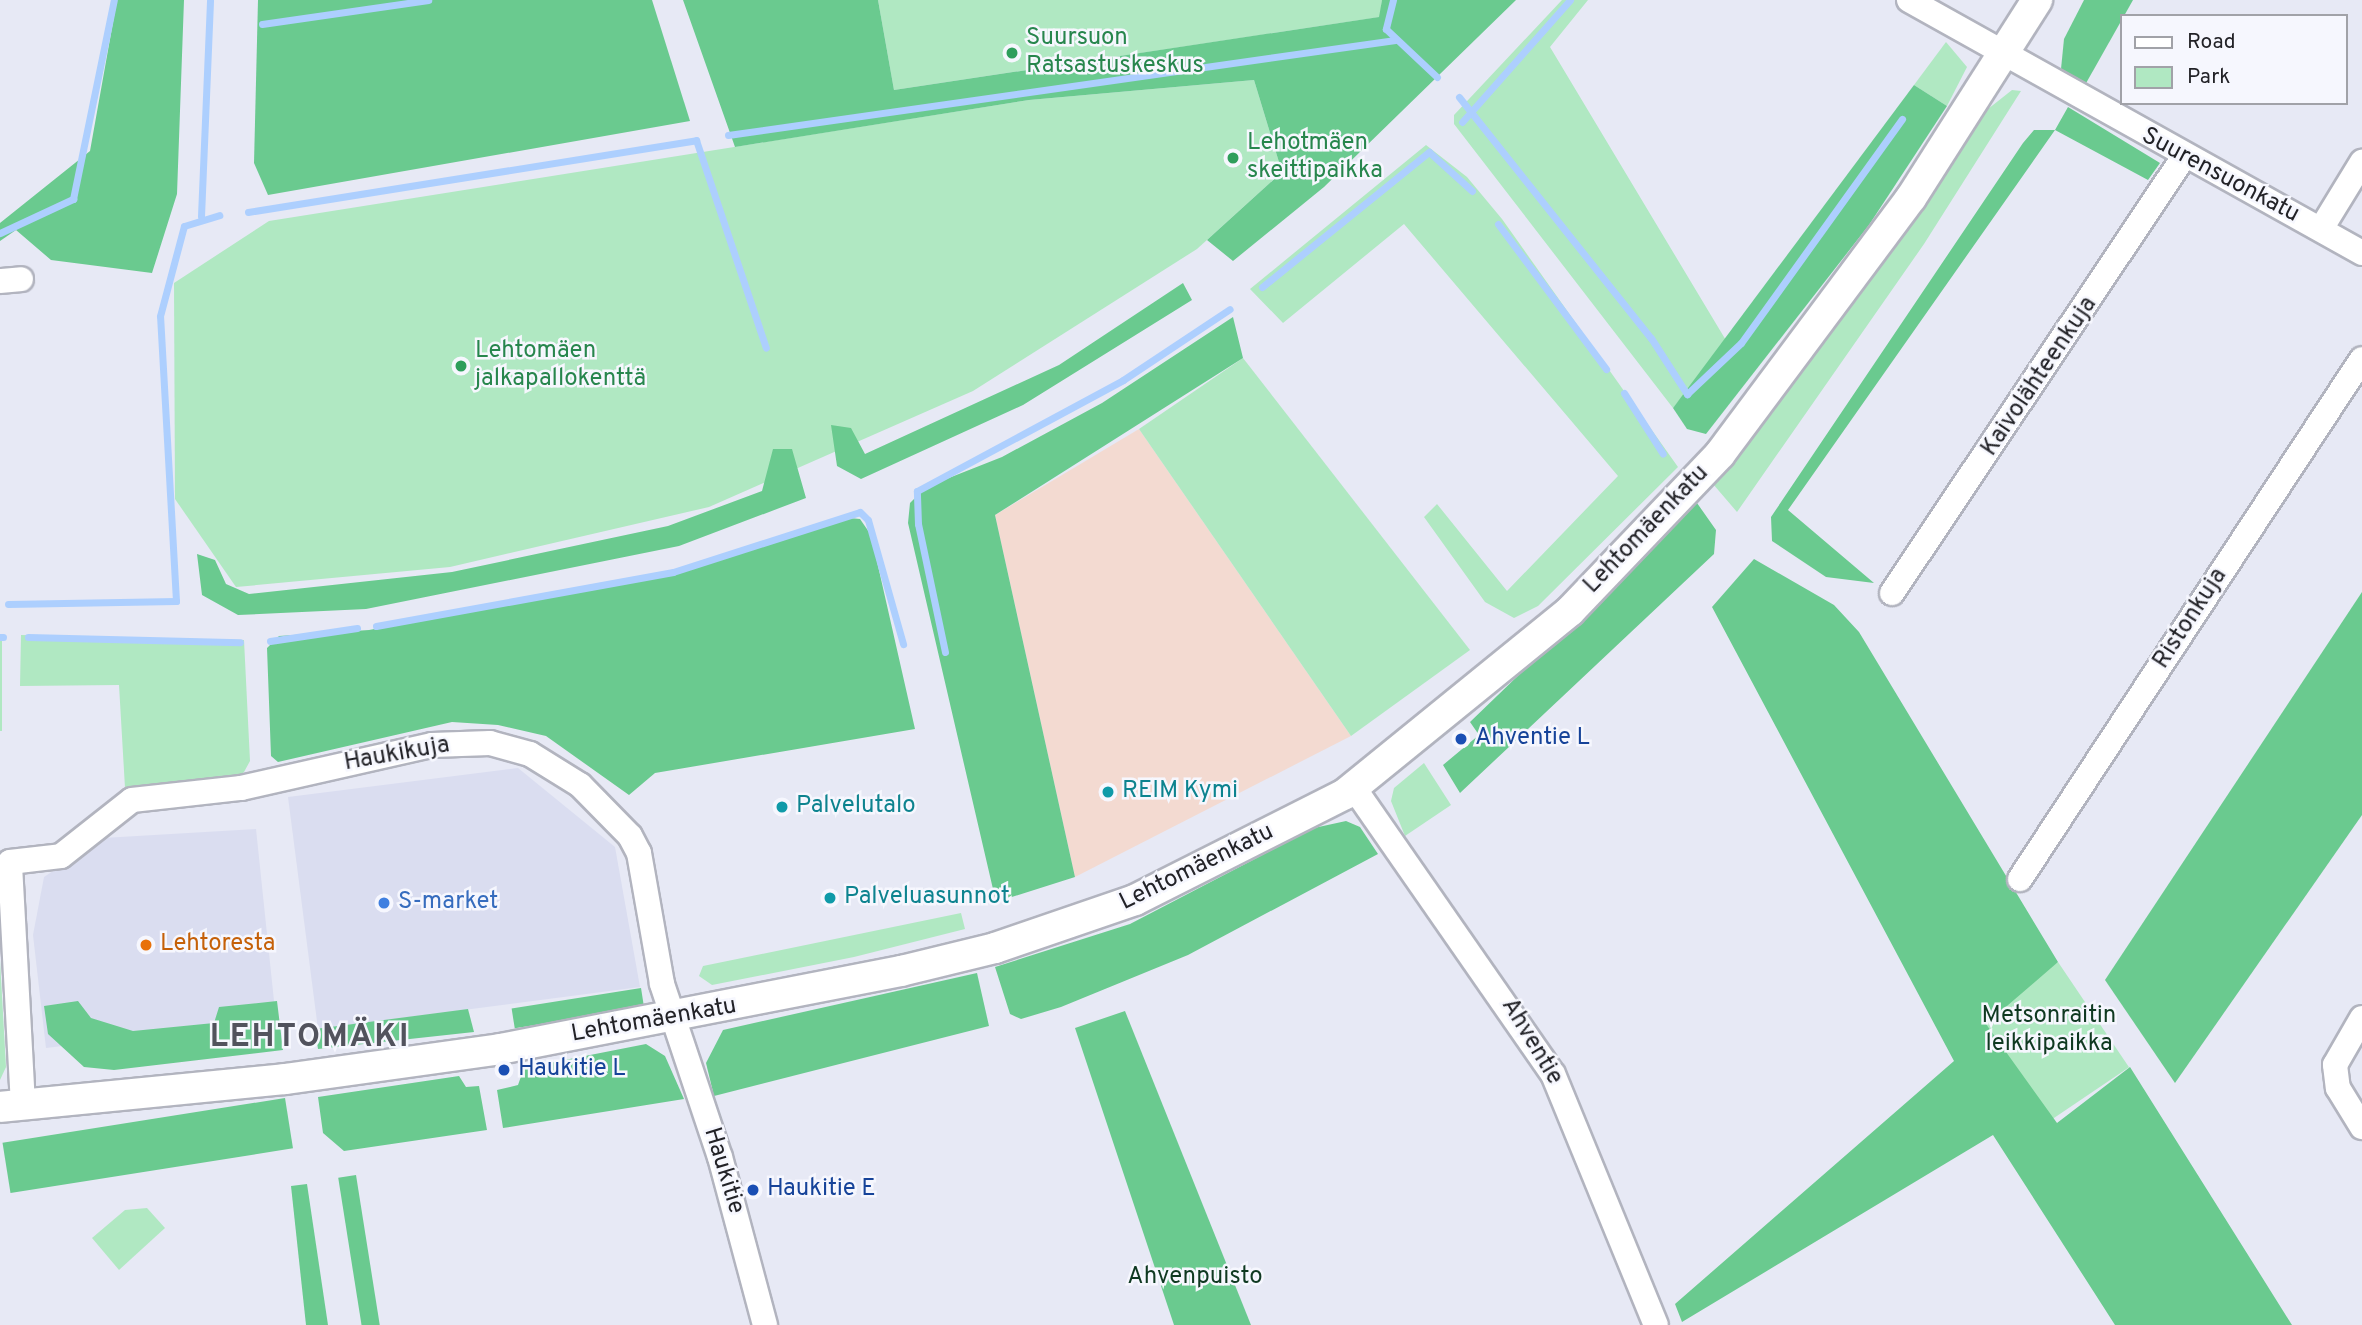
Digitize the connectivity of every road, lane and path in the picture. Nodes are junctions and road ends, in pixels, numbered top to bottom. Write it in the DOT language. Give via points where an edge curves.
graph roads {
  1 [pos="1909,0"];
  2 [pos="2037,0"];
  3 [pos="2004,58"];
  4 [pos="2183,158"];
  5 [pos="2362,162"];
  6 [pos="2321,229"];
  7 [pos="2362,253"];
  8 [pos="2362,359"];
  9 [pos="1892,593"];
  10 [pos="1354,788"];
  11 [pos="2020,879"];
  12 [pos="674,1018"];
  13 [pos="2362,1018"];
  14 [pos="12,1106"];
  15 [pos="2362,1127"];
  16 [pos="765,1325"];
  17 [pos="1656,1325"];
  1 -- 3 [label="street, Suurensuonkatu"];
  2 -- 3 [label="street, Lehtomäenkatu"];
  3 -- 4 [label="street, Suurensuonkatu"];
  3 -- 10 [label="street, Lehtomäenkatu" via="1787,371 1720,454 1570,611"];
  4 -- 6 [label="street, Suurensuonkatu"];
  4 -- 9 [label="street, Kaivolähteenkuja"];
  5 -- 6 [label="street"];
  6 -- 7 [label="street, Suurensuonkatu"];
  8 -- 11 [label="street, Ristonkuja"];
  10 -- 12 [label="street, Lehtomäenkatu" via="1213,864 1064,926 901,971"];
  10 -- 17 [label="street, Ahventie" via="1499,988 1553,1074"];
  12 -- 14 [label="street, Lehtomäenkatu" via="299,1077"];
  12 -- 14 [label="street, Haukikuja" via="631,835 580,785 530,754 490,743 432,745 241,788 132,800 61,856 10,862"];
  12 -- 16 [label="street, Haukitie"];
  13 -- 15 [label="street" via="2335,1065 2338,1088"];
}
